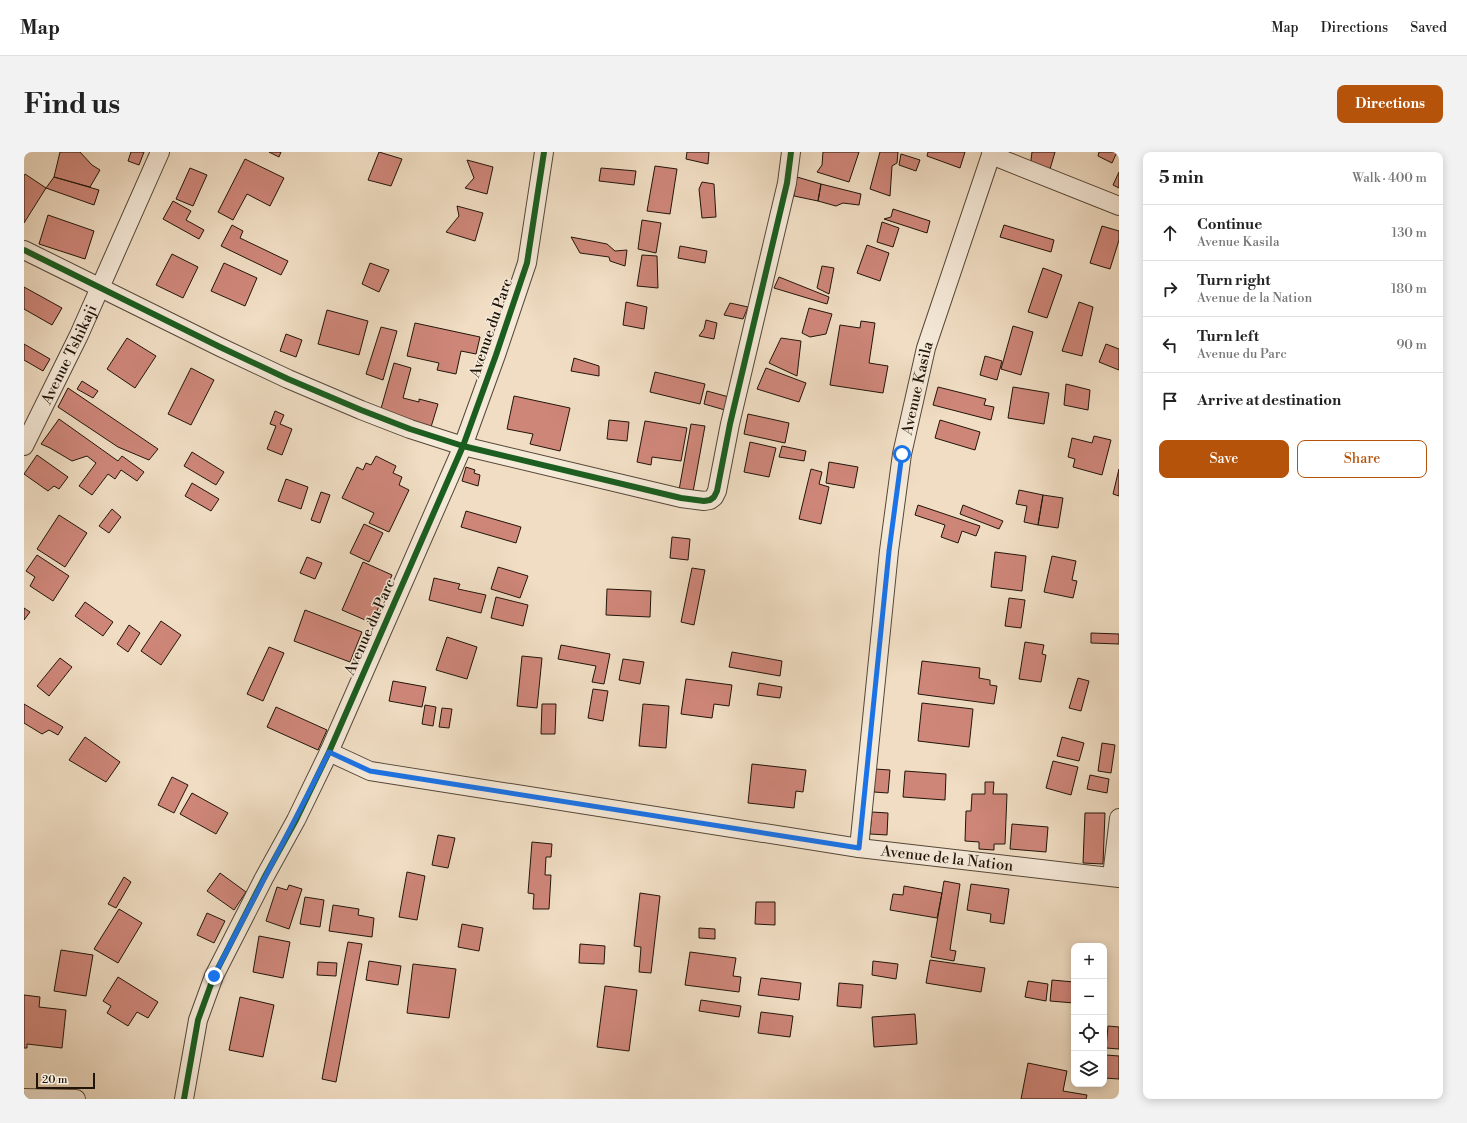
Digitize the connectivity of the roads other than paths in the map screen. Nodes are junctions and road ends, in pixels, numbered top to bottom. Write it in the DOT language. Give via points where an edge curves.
graph roads {
  1 [pos="160,152"];
  2 [pos="544,152"];
  3 [pos="791,152"];
  4 [pos="992,154"];
  5 [pos="1119,206"];
  6 [pos="24,250"];
  7 [pos="100,288"];
  8 [pos="24,446"];
  9 [pos="463,446"];
  10 [pos="329,752"];
  11 [pos="1119,818"];
  12 [pos="859,848"];
  13 [pos="1116,877"];
  14 [pos="24,1098"];
  15 [pos="76,1099"];
  16 [pos="184,1099"];
  1 -- 7 [label="street, Avenue Tshikaji"];
  2 -- 9 [label="street, Avenue du Parc" via="527,263"];
  3 -- 9 [label="street" via="787,183 730,424 719,482 710,500 681,498"];
  4 -- 5 [label="street"];
  4 -- 12 [label="street, Avenue Kasila" via="926,348 902,454 889,551"];
  6 -- 7 [label="street"];
  7 -- 8 [label="street, Avenue Tshikaji"];
  7 -- 9 [label="street" via="288,379 410,429"];
  9 -- 10 [label="street, Avenue du Parc"];
  10 -- 12 [label="street, Avenue de la Nation" via="370,771"];
  10 -- 16 [label="street, Avenue du Parc" via="214,976 198,1020"];
  11 -- 13 [label="street"];
  12 -- 13 [label="street, Avenue de la Nation"];
  14 -- 15 [label="street"];
}
